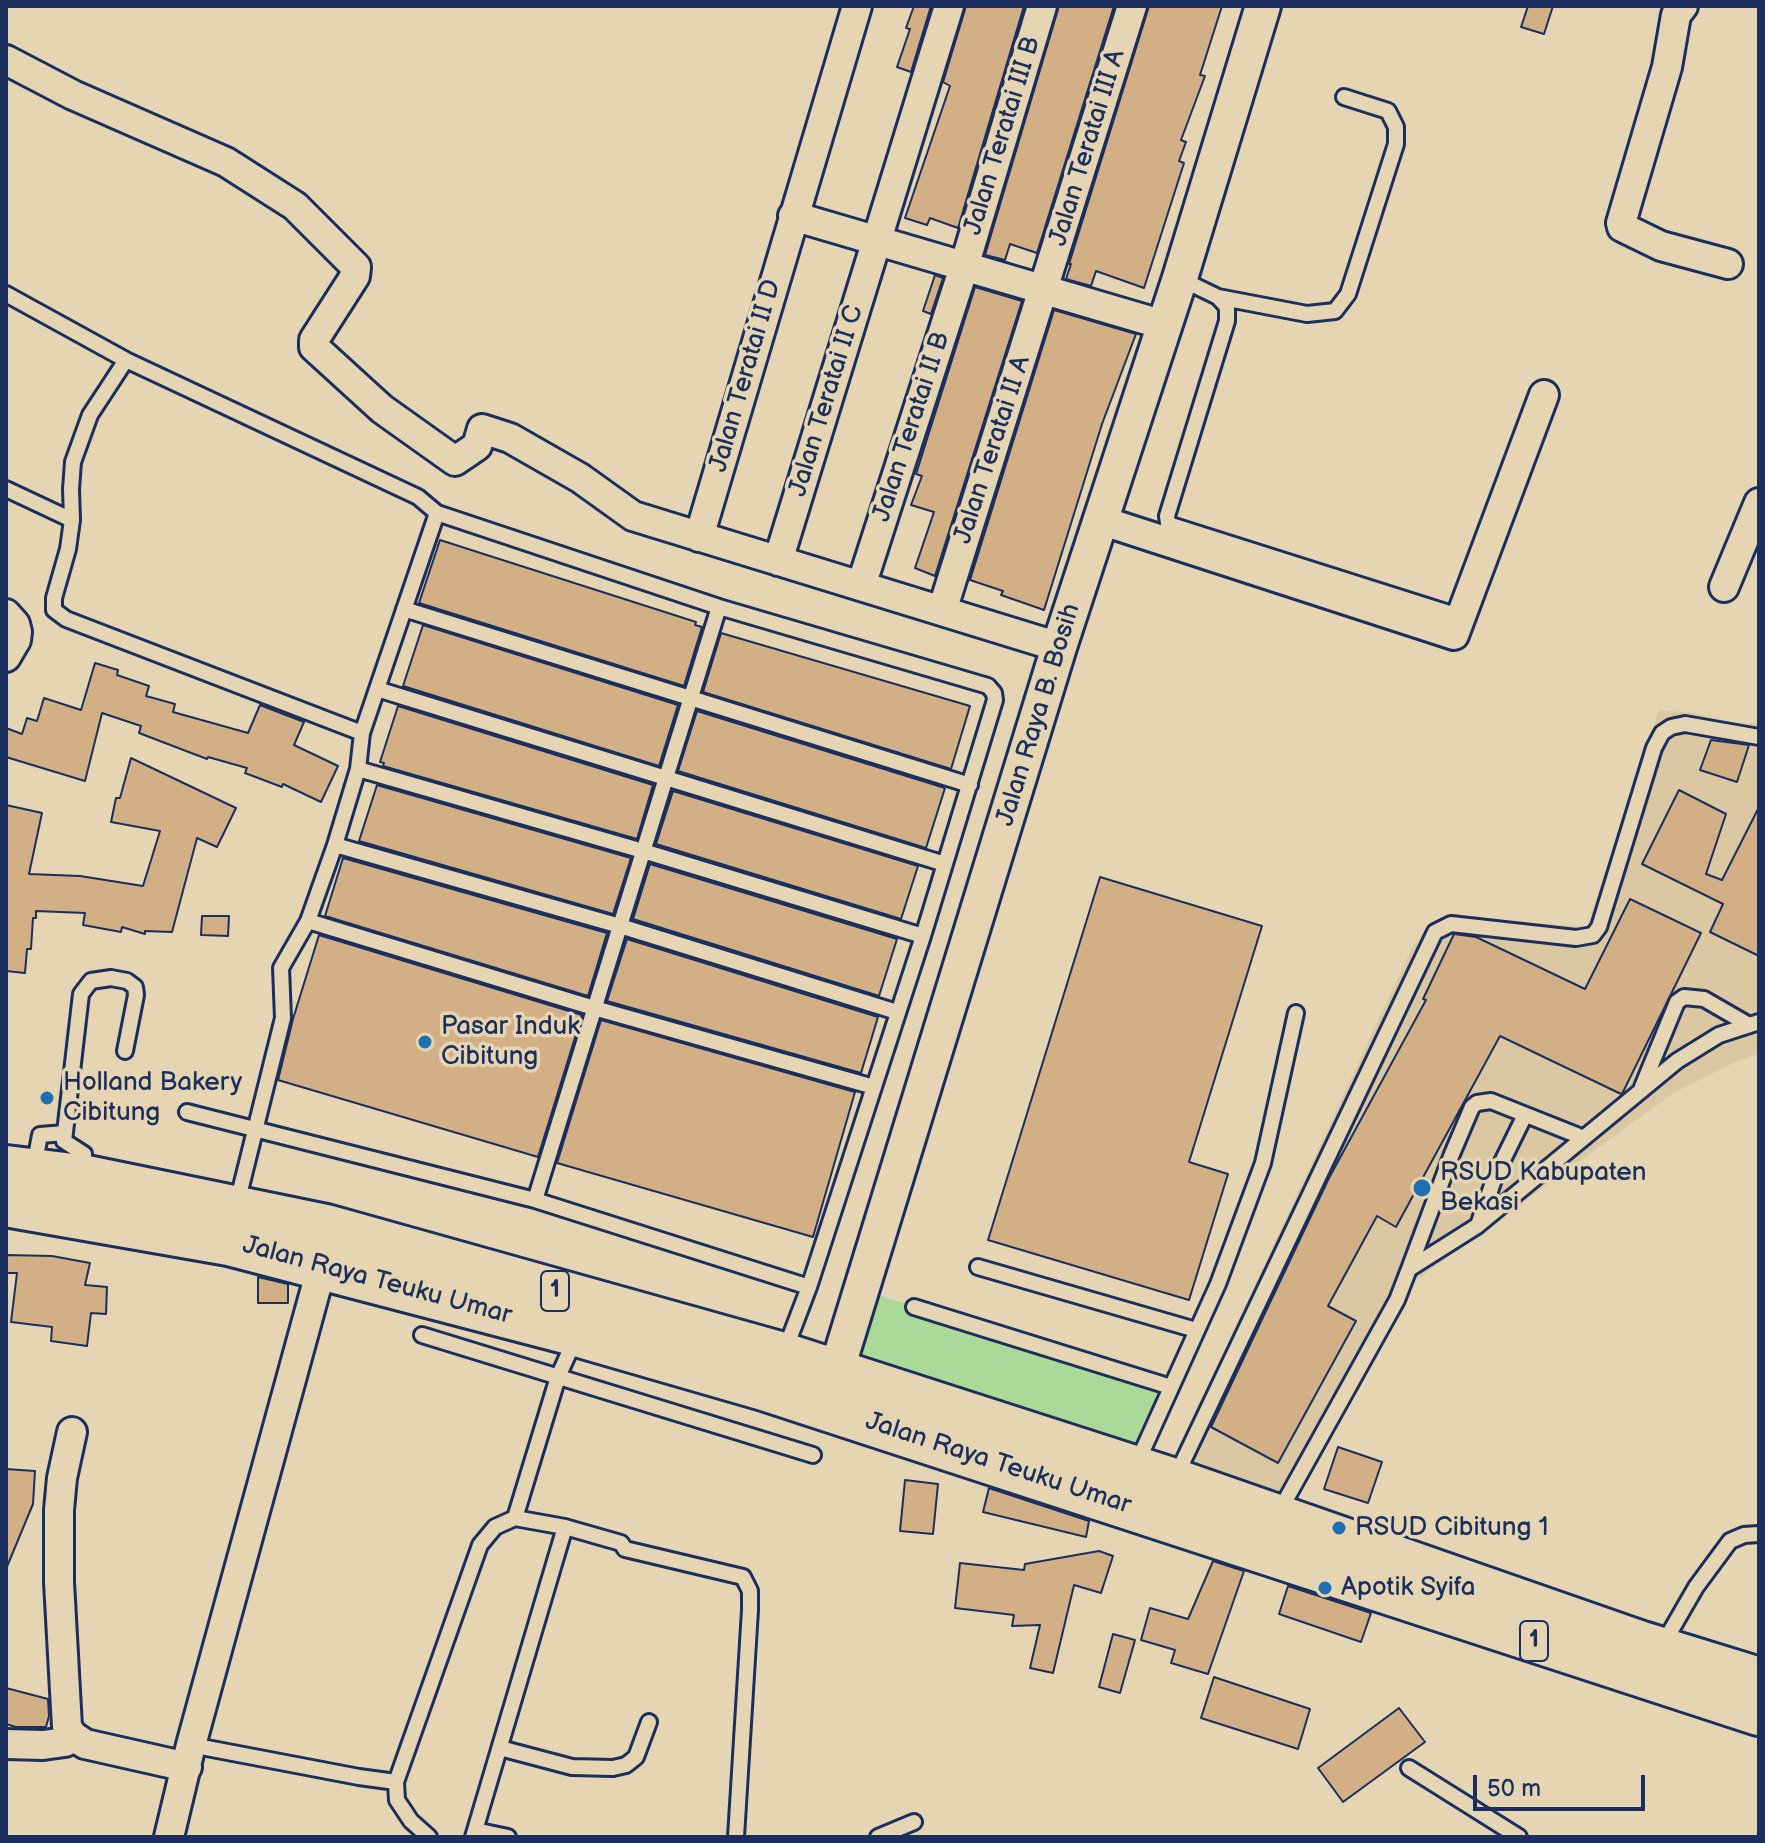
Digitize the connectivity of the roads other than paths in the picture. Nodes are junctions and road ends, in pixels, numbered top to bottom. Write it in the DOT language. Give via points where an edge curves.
graph roads {
  1 [pos="857,6"];
  2 [pos="949,6"];
  3 [pos="1042,6"];
  4 [pos="1132,6"];
  5 [pos="1263,6"];
  6 [pos="1683,6"];
  7 [pos="6,60"];
  8 [pos="1344,97"];
  9 [pos="793,216"];
  10 [pos="876,242"];
  11 [pos="1728,264"];
  12 [pos="964,267"];
  13 [pos="1180,278"];
  14 [pos="1045,290"];
  15 [pos="6,294"];
  16 [pos="1218,297"];
  17 [pos="1164,325"];
  18 [pos="126,360"];
  19 [pos="1544,395"];
  20 [pos="6,489"];
  21 [pos="1759,503"];
  22 [pos="437,513"];
  23 [pos="72,520"];
  24 [pos="1100,520"];
  25 [pos="699,537"];
  26 [pos="778,561"];
  27 [pos="861,586"];
  28 [pos="1724,587"];
  29 [pos="719,607"];
  30 [pos="404,609"];
  31 [pos="942,611"];
  32 [pos="1449,613"];
  33 [pos="6,614"];
  34 [pos="1059,647"];
  35 [pos="6,657"];
  36 [pos="377,689"];
  37 [pos="690,698"];
  38 [pos="362,733"];
  39 [pos="1759,737"];
  40 [pos="358,769"];
  41 [pos="665,778"];
  42 [pos="970,785"];
  43 [pos="335,845"];
  44 [pos="643,851"];
  45 [pos="945,864"];
  46 [pos="308,921"];
  47 [pos="620,926"];
  48 [pos="923,936"];
  49 [pos="594,1008"];
  50 [pos="897,1012"];
  51 [pos="1296,1013"];
  52 [pos="1754,1023"];
  53 [pos="125,1051"];
  54 [pos="874,1087"];
  55 [pos="1640,1091"];
  56 [pos="187,1112"];
  57 [pos="1525,1115"];
  58 [pos="253,1129"];
  59 [pos="65,1133"];
  60 [pos="1584,1138"];
  61 [pos="20,1169"];
  62 [pos="82,1177"];
  63 [pos="535,1200"];
  64 [pos="6,1204"];
  65 [pos="233,1225"];
  66 [pos="1477,1226"];
  67 [pos="322,1266"];
  68 [pos="978,1267"];
  69 [pos="1409,1269"];
  70 [pos="809,1287"];
  71 [pos="914,1307"];
  72 [pos="1196,1330"];
  73 [pos="577,1334"];
  74 [pos="422,1335"];
  75 [pos="783,1355"];
  76 [pos="836,1372"];
  77 [pos="558,1377"];
  78 [pos="1171,1387"];
  79 [pos="789,1397"];
  80 [pos="72,1432"];
  81 [pos="813,1455"];
  82 [pos="1154,1474"];
  83 [pos="515,1518"];
  84 [pos="565,1527"];
  85 [pos="1269,1533"];
  86 [pos="1759,1534"];
  87 [pos="1654,1664"];
  88 [pos="1759,1680"];
  89 [pos="1759,1713"];
  90 [pos="649,1722"];
  91 [pos="73,1736"];
  92 [pos="6,1744"];
  93 [pos="500,1748"];
  94 [pos="189,1756"];
  95 [pos="1409,1768"];
  96 [pos="396,1782"];
  97 [pos="914,1822"];
  98 [pos="474,1834"];
  99 [pos="169,1837"];
  100 [pos="429,1837"];
  101 [pos="508,1837"];
  102 [pos="736,1837"];
  103 [pos="878,1837"];
  104 [pos="1519,1837"];
  1 -- 9 [label="street, Jalan Teratai II D"];
  2 -- 10 [label="street, Jalan Teratai II C"];
  3 -- 12 [label="street, Jalan Teratai III B"];
  4 -- 14 [label="street, Jalan Teratai III A"];
  5 -- 13 [label="street, Jalan Raya B. Bosih"];
  6 -- 11 [label="street" via="1676,15 1667,67 1621,223 1645,240"];
  7 -- 25 [label="street" via="226,162 295,206 356,267 314,347 382,409 455,461 477,446 482,429 510,438 580,478 633,516"];
  8 -- 16 [label="lane" via="1388,111 1396,127 1396,144 1348,294 1335,311 1307,314"];
  9 -- 10 [label="street"];
  9 -- 25 [label="street, Jalan Teratai II D"];
  10 -- 12 [label="street"];
  10 -- 26 [label="street, Jalan Teratai II C"];
  12 -- 14 [label="street"];
  12 -- 27 [label="street, Jalan Teratai II B"];
  13 -- 16 [label="lane"];
  13 -- 17 [label="street, Jalan Raya B. Bosih"];
  14 -- 17 [label="street"];
  14 -- 31 [label="street, Jalan Teratai II A"];
  15 -- 18 [label="lane"];
  16 -- 32 [label="lane" via="1227,307 1227,321 1168,524"];
  17 -- 24 [label="street, Jalan Raya B. Bosih"];
  18 -- 22 [label="lane" via="418,497"];
  18 -- 23 [label="lane" via="90,415 73,462"];
  19 -- 24 [label="street" via="1454,635"];
  20 -- 23 [label="lane"];
  21 -- 28 [label="street"];
  22 -- 29 [label="lane"];
  22 -- 30 [label="lane"];
  23 -- 38 [label="lane" via="54,598 54,610 66,619"];
  24 -- 34 [label="street, Jalan Raya B. Bosih"];
  25 -- 26 [label="street"];
  26 -- 27 [label="street"];
  27 -- 31 [label="street"];
  29 -- 37 [label="lane"];
  29 -- 42 [label="lane" via="988,686 995,700"];
  30 -- 36 [label="lane"];
  30 -- 37 [label="lane"];
  31 -- 34 [label="street"];
  33 -- 35 [label="street" via="17,632"];
  34 -- 76 [label="street, Jalan Raya B. Bosih"];
  36 -- 38 [label="lane"];
  36 -- 41 [label="lane"];
  37 -- 41 [label="lane"];
  37 -- 42 [label="lane"];
  38 -- 40 [label="lane"];
  39 -- 82 [label="lane" via="1685,724 1662,733 1593,935 1576,938 1451,924 1435,932"];
  40 -- 43 [label="lane"];
  40 -- 44 [label="lane"];
  41 -- 44 [label="lane"];
  41 -- 45 [label="lane"];
  42 -- 45 [label="lane"];
  43 -- 46 [label="lane"];
  43 -- 47 [label="lane"];
  44 -- 47 [label="lane"];
  44 -- 48 [label="lane"];
  45 -- 48 [label="lane"];
  46 -- 49 [label="lane"];
  46 -- 58 [label="lane" via="281,968 283,1018"];
  47 -- 49 [label="lane"];
  47 -- 50 [label="lane"];
  48 -- 50 [label="lane"];
  49 -- 54 [label="lane"];
  49 -- 63 [label="lane"];
  50 -- 54 [label="lane"];
  51 -- 72 [label="lane" via="1263,1163"];
  52 -- 55 [label="lane" via="1698,1047"];
  52 -- 55 [label="lane" via="1704,999 1684,997 1677,1002"];
  53 -- 59 [label="lane" via="135,987 111,978 91,981 81,994"];
  54 -- 70 [label="lane"];
  55 -- 60 [label="lane"];
  56 -- 58 [label="lane"];
  57 -- 60 [label="lane"];
  57 -- 66 [label="lane"];
  57 -- 69 [label="lane" via="1491,1101 1472,1107"];
  58 -- 63 [label="lane"];
  58 -- 65 [label="lane"];
  59 -- 61 [label="lane" via="40,1135"];
  59 -- 62 [label="lane" via="64,1141 84,1154"];
  60 -- 66 [label="lane"];
  61 -- 62 [label="highway, 1"];
  62 -- 65 [label="highway, 1"];
  63 -- 70 [label="lane"];
  64 -- 65 [label="highway, 1"];
  65 -- 67 [label="highway, Jalan Raya Teuku Umar / 1"];
  65 -- 75 [label="highway, Jalan Raya Teuku Umar / 1" via="326,1227"];
  66 -- 69 [label="lane"];
  67 -- 73 [label="highway, Jalan Raya Teuku Umar / 1"];
  67 -- 94 [label="street"];
  68 -- 72 [label="lane"];
  69 -- 85 [label="lane"];
  70 -- 75 [label="lane"];
  71 -- 78 [label="lane"];
  72 -- 78 [label="lane"];
  73 -- 77 [label="lane"];
  73 -- 79 [label="highway, Jalan Raya Teuku Umar / 1"];
  74 -- 77 [label="lane"];
  75 -- 76 [label="highway, Jalan Raya Teuku Umar / 1"];
  76 -- 79 [label="street" via="826,1385"];
  76 -- 82 [label="highway, Jalan Raya Teuku Umar / 1"];
  77 -- 81 [label="lane"];
  77 -- 83 [label="lane"];
  78 -- 82 [label="lane"];
  79 -- 85 [label="highway, Jalan Raya Teuku Umar / 1"];
  80 -- 91 [label="street" via="59,1510 59,1582 67,1727"];
  82 -- 85 [label="highway, Jalan Raya Teuku Umar / 1"];
  83 -- 84 [label="lane"];
  83 -- 96 [label="lane" via="495,1527 480,1545"];
  84 -- 93 [label="lane"];
  84 -- 102 [label="lane" via="621,1543 625,1549 743,1577 750,1610"];
  85 -- 87 [label="highway, Jalan Raya Teuku Umar / 1"];
  86 -- 87 [label="lane" via="1730,1541 1696,1587"];
  87 -- 88 [label="highway, Jalan Raya Teuku Umar / 1"];
  87 -- 89 [label="highway, Jalan Raya Teuku Umar / 1"];
  90 -- 93 [label="lane" via="636,1757 613,1768 572,1767"];
  91 -- 92 [label="street" via="43,1745"];
  91 -- 94 [label="street" via="85,1744"];
  93 -- 98 [label="lane"];
  94 -- 96 [label="lane"];
  94 -- 99 [label="street"];
  95 -- 104 [label="lane"];
  96 -- 100 [label="lane" via="397,1800"];
  97 -- 103 [label="lane"];
  98 -- 101 [label="lane"];
}
